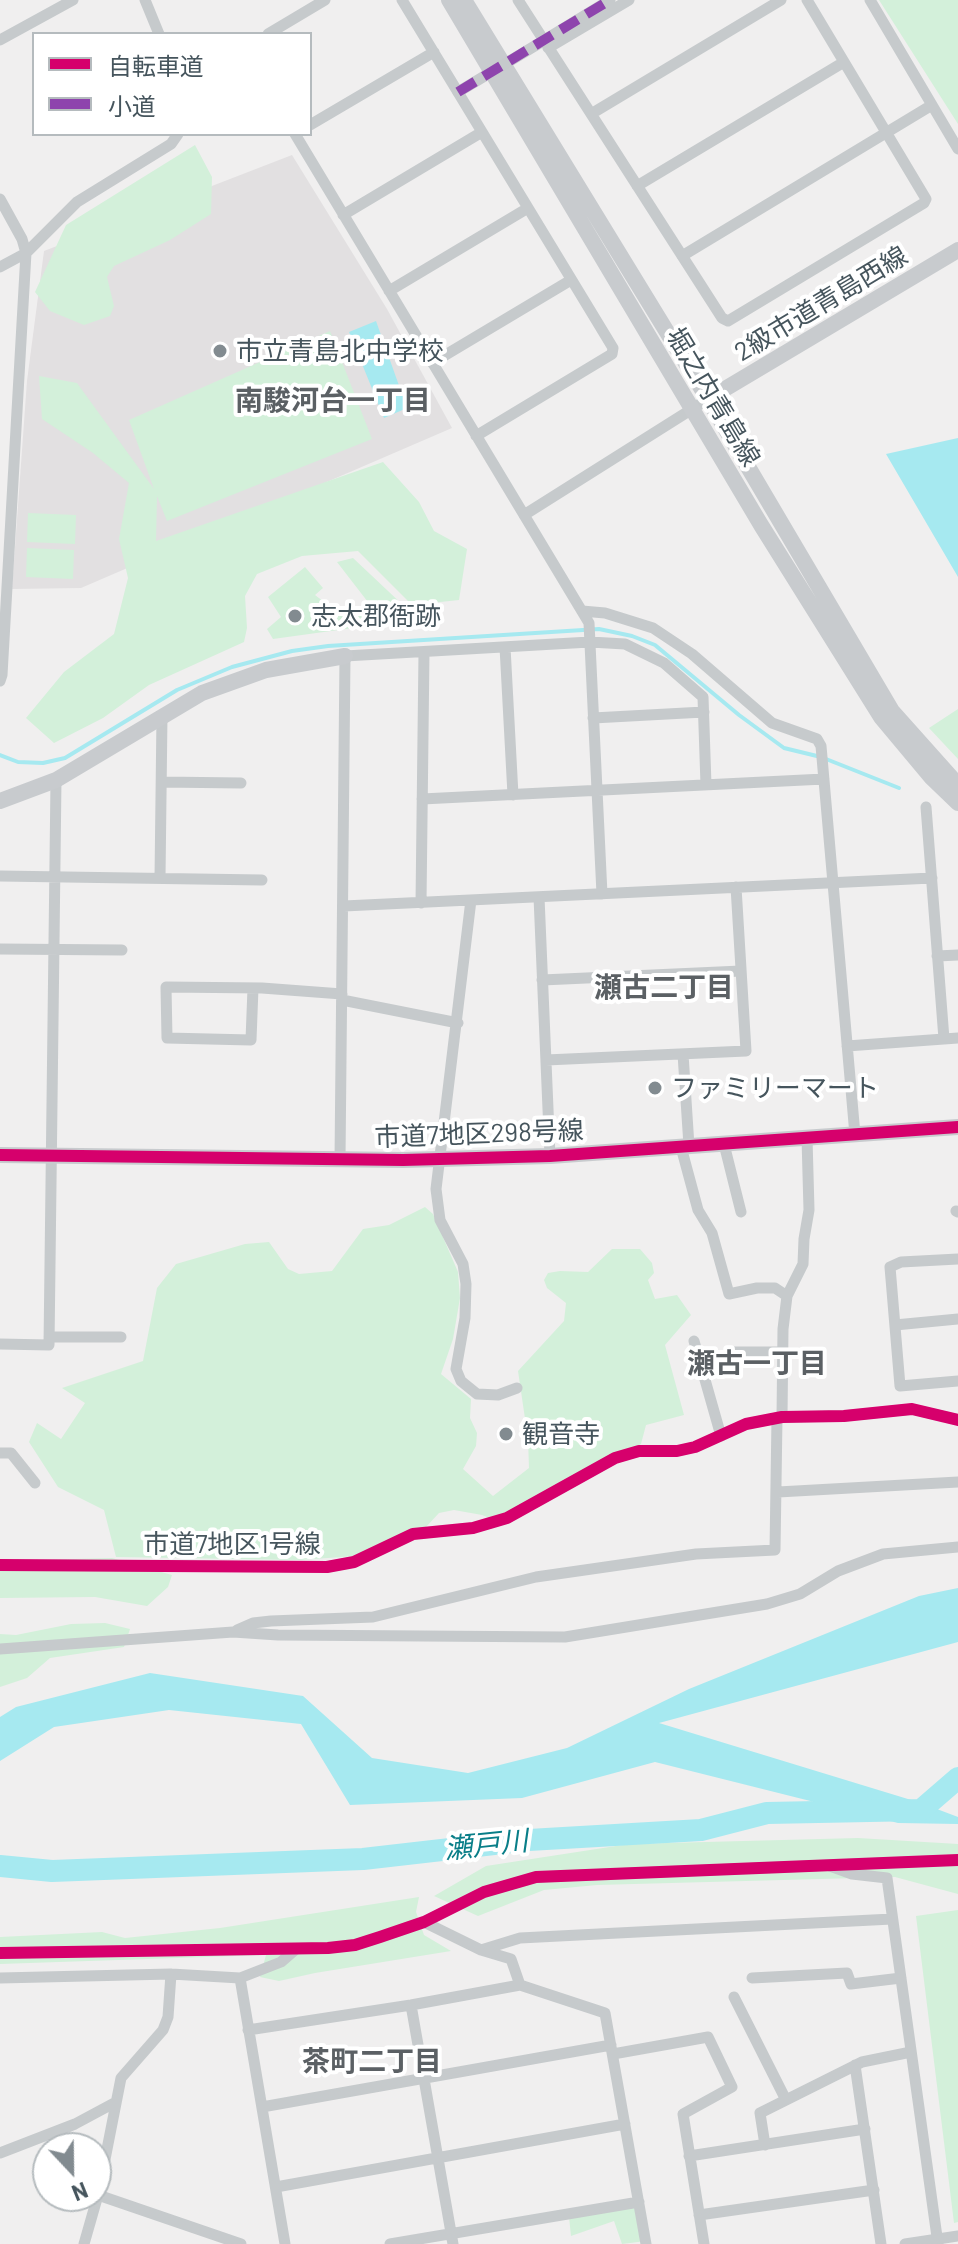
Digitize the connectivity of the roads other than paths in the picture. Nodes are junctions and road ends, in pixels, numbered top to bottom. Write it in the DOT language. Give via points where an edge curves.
graph roads {
  1 [pos="73,0"];
  2 [pos="145,0"];
  3 [pos="325,0"];
  4 [pos="402,0"];
  5 [pos="449,0"];
  6 [pos="464,0"];
  7 [pos="610,0"];
  8 [pos="629,0"];
  9 [pos="781,0"];
  10 [pos="807,0"];
  11 [pos="870,0"];
  12 [pos="521,1"];
  13 [pos="158,32"];
  14 [pos="271,32"];
  15 [pos="0,40"];
  16 [pos="545,45"];
  17 [pos="434,52"];
  18 [pos="844,62"];
  19 [pos="458,92"];
  20 [pos="932,105"];
  21 [pos="591,114"];
  22 [pos="312,124"];
  23 [pos="482,132"];
  24 [pos="887,132"];
  25 [pos="177,136"];
  26 [pos="296,136"];
  27 [pos="958,149"];
  28 [pos="637,186"];
  29 [pos="0,199"];
  30 [pos="528,208"];
  31 [pos="343,215"];
  32 [pos="958,250"];
  33 [pos="26,253"];
  34 [pos="682,256"];
  35 [pos="0,267"];
  36 [pos="571,280"];
  37 [pos="389,291"];
  38 [pos="432,363"];
  39 [pos="708,399"];
  40 [pos="692,408"];
  41 [pos="476,436"];
  42 [pos="6,498"];
  43 [pos="524,515"];
  44 [pos="582,611"];
  45 [pos="590,640"];
  46 [pos="505,647"];
  47 [pos="424,652"];
  48 [pos="345,656"];
  49 [pos="0,681"];
  50 [pos="704,712"];
  51 [pos="162,715"];
  52 [pos="593,718"];
  53 [pos="823,773"];
  54 [pos="56,780"];
  55 [pos="162,782"];
  56 [pos="241,783"];
  57 [pos="706,785"];
  58 [pos="958,785"];
  59 [pos="597,791"];
  60 [pos="513,795"];
  61 [pos="422,799"];
  62 [pos="0,801"];
  63 [pos="958,803"];
  64 [pos="926,807"];
  65 [pos="0,876"];
  66 [pos="56,877"];
  67 [pos="160,878"];
  68 [pos="932,878"];
  69 [pos="262,880"];
  70 [pos="833,883"];
  71 [pos="736,887"];
  72 [pos="602,894"];
  73 [pos="539,897"];
  74 [pos="471,900"];
  75 [pos="421,903"];
  76 [pos="344,906"];
  77 [pos="0,949"];
  78 [pos="55,949"];
  79 [pos="122,950"];
  80 [pos="958,955"];
  81 [pos="937,956"];
  82 [pos="741,971"];
  83 [pos="542,980"];
  84 [pos="253,988"];
  85 [pos="342,997"];
  86 [pos="458,1023"];
  87 [pos="958,1038"];
  88 [pos="944,1039"];
  89 [pos="847,1046"];
  90 [pos="683,1054"];
  91 [pos="546,1060"];
  92 [pos="958,1127"];
  93 [pos="855,1135"];
  94 [pos="807,1138"];
  95 [pos="724,1144"];
  96 [pos="685,1147"];
  97 [pos="0,1155"];
  98 [pos="52,1156"];
  99 [pos="550,1156"];
  100 [pos="441,1159"];
  101 [pos="340,1160"];
  102 [pos="741,1212"];
  103 [pos="958,1259"];
  104 [pos="787,1296"];
  105 [pos="958,1319"];
  106 [pos="895,1325"];
  107 [pos="49,1337"];
  108 [pos="121,1337"];
  109 [pos="694,1341"];
  110 [pos="0,1344"];
  111 [pos="729,1352"];
  112 [pos="782,1352"];
  113 [pos="958,1381"];
  114 [pos="517,1388"];
  115 [pos="779,1417"];
  116 [pos="958,1420"];
  117 [pos="721,1436"];
  118 [pos="0,1453"];
  119 [pos="958,1482"];
  120 [pos="35,1483"];
  121 [pos="778,1492"];
  122 [pos="958,1547"];
  123 [pos="0,1565"];
  124 [pos="233,1632"];
  125 [pos="0,1649"];
  126 [pos="958,1860"];
  127 [pos="825,1864"];
  128 [pos="892,1919"];
  129 [pos="424,1922"];
  130 [pos="297,1949"];
  131 [pos="481,1950"];
  132 [pos="0,1953"];
  133 [pos="171,1974"];
  134 [pos="0,1978"];
  135 [pos="240,1978"];
  136 [pos="752,1978"];
  137 [pos="901,1978"];
  138 [pos="520,1985"];
  139 [pos="734,1997"];
  140 [pos="411,2005"];
  141 [pos="248,2030"];
  142 [pos="612,2049"];
  143 [pos="911,2052"];
  144 [pos="855,2065"];
  145 [pos="423,2077"];
  146 [pos="786,2100"];
  147 [pos="116,2102"];
  148 [pos="262,2107"];
  149 [pos="625,2124"];
  150 [pos="865,2129"];
  151 [pos="110,2132"];
  152 [pos="765,2145"];
  153 [pos="0,2153"];
  154 [pos="689,2156"];
  155 [pos="438,2157"];
  156 [pos="276,2187"];
  157 [pos="874,2190"];
  158 [pos="112,2200"];
  159 [pos="639,2202"];
  160 [pos="93,2212"];
  161 [pos="699,2215"];
  162 [pos="958,2236"];
  163 [pos="452,2238"];
  164 [pos="937,2242"];
  165 [pos="84,2244"];
  166 [pos="241,2244"];
  167 [pos="285,2244"];
  168 [pos="390,2244"];
  169 [pos="646,2244"];
  170 [pos="704,2244"];
  171 [pos="881,2244"];
  172 [pos="905,2244"];
  1 -- 15 [label="street"];
  2 -- 13 [label="street"];
  3 -- 14 [label="street"];
  4 -- 17 [label="street"];
  5 -- 40 [label="main road, 堀之内青島線"];
  6 -- 39 [label="main road, 堀之内青島線"];
  7 -- 16 [label="street"];
  8 -- 16 [label="street"];
  9 -- 21 [label="street"];
  10 -- 18 [label="street"];
  11 -- 20 [label="street"];
  12 -- 16 [label="street"];
  16 -- 19 [label="street, bridge"];
  16 -- 21 [label="street"];
  17 -- 19 [label="street"];
  17 -- 22 [label="street"];
  18 -- 24 [label="street"];
  18 -- 28 [label="street"];
  19 -- 23 [label="street"];
  20 -- 24 [label="street"];
  20 -- 27 [label="street"];
  21 -- 28 [label="street"];
  23 -- 30 [label="street"];
  23 -- 31 [label="street"];
  24 -- 34 [label="street"];
  24 -- 34 [label="street" via="924,203 728,321"];
  25 -- 33 [label="street" via="77,202"];
  26 -- 31 [label="street"];
  28 -- 34 [label="street"];
  29 -- 33 [label="street"];
  30 -- 36 [label="street"];
  30 -- 37 [label="street"];
  31 -- 37 [label="street"];
  32 -- 39 [label="main road, 2級市道青島西線"];
  33 -- 35 [label="street"];
  33 -- 42 [label="street"];
  36 -- 38 [label="street"];
  36 -- 41 [label="street" via="612,354"];
  37 -- 38 [label="street"];
  38 -- 41 [label="street"];
  39 -- 40 [label="street"];
  39 -- 58 [label="main road, 堀之内青島線" via="892,711"];
  40 -- 43 [label="street"];
  40 -- 63 [label="main road, 堀之内青島線" via="881,717"];
  41 -- 43 [label="street"];
  42 -- 49 [label="street"];
  43 -- 44 [label="street"];
  44 -- 45 [label="street"];
  44 -- 53 [label="street" via="629,620 674,639 772,723 817,739"];
  45 -- 46 [label="street"];
  45 -- 50 [label="street" via="625,644 664,663 703,697"];
  45 -- 52 [label="street"];
  46 -- 47 [label="street"];
  46 -- 60 [label="street"];
  47 -- 48 [label="street"];
  47 -- 61 [label="street"];
  48 -- 51 [label="main road" via="251,674"];
  48 -- 76 [label="street"];
  50 -- 52 [label="street"];
  50 -- 57 [label="street"];
  51 -- 54 [label="main road"];
  51 -- 55 [label="street"];
  52 -- 59 [label="street"];
  53 -- 57 [label="street"];
  53 -- 70 [label="street"];
  54 -- 62 [label="main road"];
  54 -- 66 [label="street"];
  55 -- 56 [label="street"];
  55 -- 67 [label="street"];
  57 -- 59 [label="street"];
  59 -- 60 [label="street"];
  59 -- 72 [label="street"];
  60 -- 61 [label="street"];
  61 -- 75 [label="street"];
  64 -- 68 [label="street"];
  65 -- 66 [label="street"];
  66 -- 67 [label="street"];
  66 -- 78 [label="street"];
  67 -- 69 [label="street"];
  68 -- 70 [label="street"];
  68 -- 81 [label="street"];
  70 -- 71 [label="street"];
  70 -- 89 [label="street"];
  71 -- 72 [label="street"];
  71 -- 82 [label="street"];
  72 -- 73 [label="street"];
  73 -- 74 [label="street"];
  73 -- 83 [label="street"];
  74 -- 75 [label="street"];
  74 -- 86 [label="street"];
  75 -- 76 [label="street"];
  76 -- 85 [label="street"];
  77 -- 78 [label="street"];
  78 -- 79 [label="street"];
  78 -- 98 [label="street"];
  80 -- 81 [label="street"];
  81 -- 88 [label="street"];
  82 -- 83 [label="street"];
  82 -- 90 [label="street" via="746,1051"];
  83 -- 91 [label="street"];
  84 -- 84 [label="street" via="251,1040 167,1038 166,987"];
  84 -- 85 [label="street"];
  85 -- 86 [label="street"];
  85 -- 101 [label="street"];
  86 -- 100 [label="street"];
  87 -- 88 [label="street"];
  88 -- 89 [label="street"];
  89 -- 93 [label="street"];
  90 -- 91 [label="street"];
  90 -- 96 [label="street"];
  91 -- 99 [label="street"];
  92 -- 93 [label="main road, 市道7地区298号線"];
  93 -- 94 [label="main road, 市道7地区298号線"];
  94 -- 95 [label="main road, 市道7地区298号線"];
  94 -- 104 [label="street" via="809,1210 803,1264"];
  95 -- 96 [label="main road, 市道7地区298号線"];
  95 -- 102 [label="street"];
  96 -- 99 [label="main road, 市道7地区298号線"];
  96 -- 104 [label="street" via="698,1210 712,1233 729,1294 775,1288"];
  97 -- 98 [label="main road, 市道7地区298号線"];
  98 -- 101 [label="main road, 市道7地区298号線"];
  98 -- 107 [label="street"];
  99 -- 100 [label="main road, 市道7地区298号線"];
  100 -- 101 [label="main road, 市道7地区298号線"];
  100 -- 114 [label="street" via="436,1189 440,1220 463,1264 466,1284 456,1369 477,1394 498,1395"];
  103 -- 106 [label="street" via="890,1267"];
  104 -- 112 [label="street"];
  105 -- 106 [label="street"];
  106 -- 113 [label="street" via="900,1386"];
  107 -- 108 [label="street"];
  107 -- 110 [label="street" via="49,1345"];
  109 -- 117 [label="street"];
  111 -- 112 [label="street"];
  112 -- 115 [label="street"];
  115 -- 116 [label="street, 市道7地区1号線" via="912,1409"];
  115 -- 117 [label="street, 市道7地区1号線"];
  115 -- 121 [label="street"];
  117 -- 123 [label="street, 市道7地区1号線" via="677,1451 627,1454 507,1518 473,1528 413,1534 354,1562 327,1567"];
  118 -- 120 [label="street" via="11,1453"];
  119 -- 121 [label="street"];
  121 -- 124 [label="street" via="775,1550 696,1554 536,1577 373,1617 271,1621"];
  122 -- 124 [label="street" via="883,1554 767,1604 565,1637"];
  124 -- 125 [label="street"];
  126 -- 127 [label="street"];
  127 -- 128 [label="street" via="887,1878"];
  127 -- 129 [label="street" via="536,1877 484,1892"];
  128 -- 131 [label="street" via="520,1938"];
  128 -- 137 [label="street"];
  129 -- 130 [label="street" via="355,1945"];
  129 -- 131 [label="street"];
  130 -- 132 [label="street"];
  130 -- 135 [label="street" via="281,1962"];
  131 -- 138 [label="street" via="511,1959"];
  133 -- 134 [label="street"];
  133 -- 135 [label="street"];
  133 -- 147 [label="street" via="163,2030 121,2078"];
  135 -- 141 [label="street"];
  136 -- 137 [label="street" via="847,1973 851,1984"];
  137 -- 143 [label="street"];
  138 -- 140 [label="street"];
  138 -- 142 [label="street" via="605,2013"];
  139 -- 146 [label="street"];
  140 -- 141 [label="street"];
  140 -- 145 [label="street"];
  141 -- 148 [label="street"];
  142 -- 145 [label="street"];
  142 -- 149 [label="street"];
  142 -- 154 [label="street" via="708,2037 732,2087 683,2114"];
  143 -- 144 [label="street"];
  143 -- 164 [label="street"];
  144 -- 146 [label="street"];
  144 -- 150 [label="street"];
  145 -- 148 [label="street"];
  145 -- 155 [label="street"];
  146 -- 152 [label="street" via="760,2113"];
  147 -- 151 [label="street"];
  147 -- 153 [label="street"];
  148 -- 156 [label="street"];
  149 -- 155 [label="street"];
  149 -- 159 [label="street"];
  150 -- 152 [label="street"];
  150 -- 157 [label="street"];
  152 -- 154 [label="street"];
  154 -- 161 [label="street"];
  155 -- 156 [label="street"];
  155 -- 163 [label="street"];
  156 -- 167 [label="street"];
  157 -- 161 [label="street"];
  157 -- 171 [label="street"];
  158 -- 166 [label="street"];
  159 -- 163 [label="street"];
  159 -- 169 [label="street"];
  160 -- 165 [label="street"];
  161 -- 170 [label="street"];
  162 -- 164 [label="street"];
  163 -- 168 [label="street"];
  164 -- 172 [label="street"];
}
